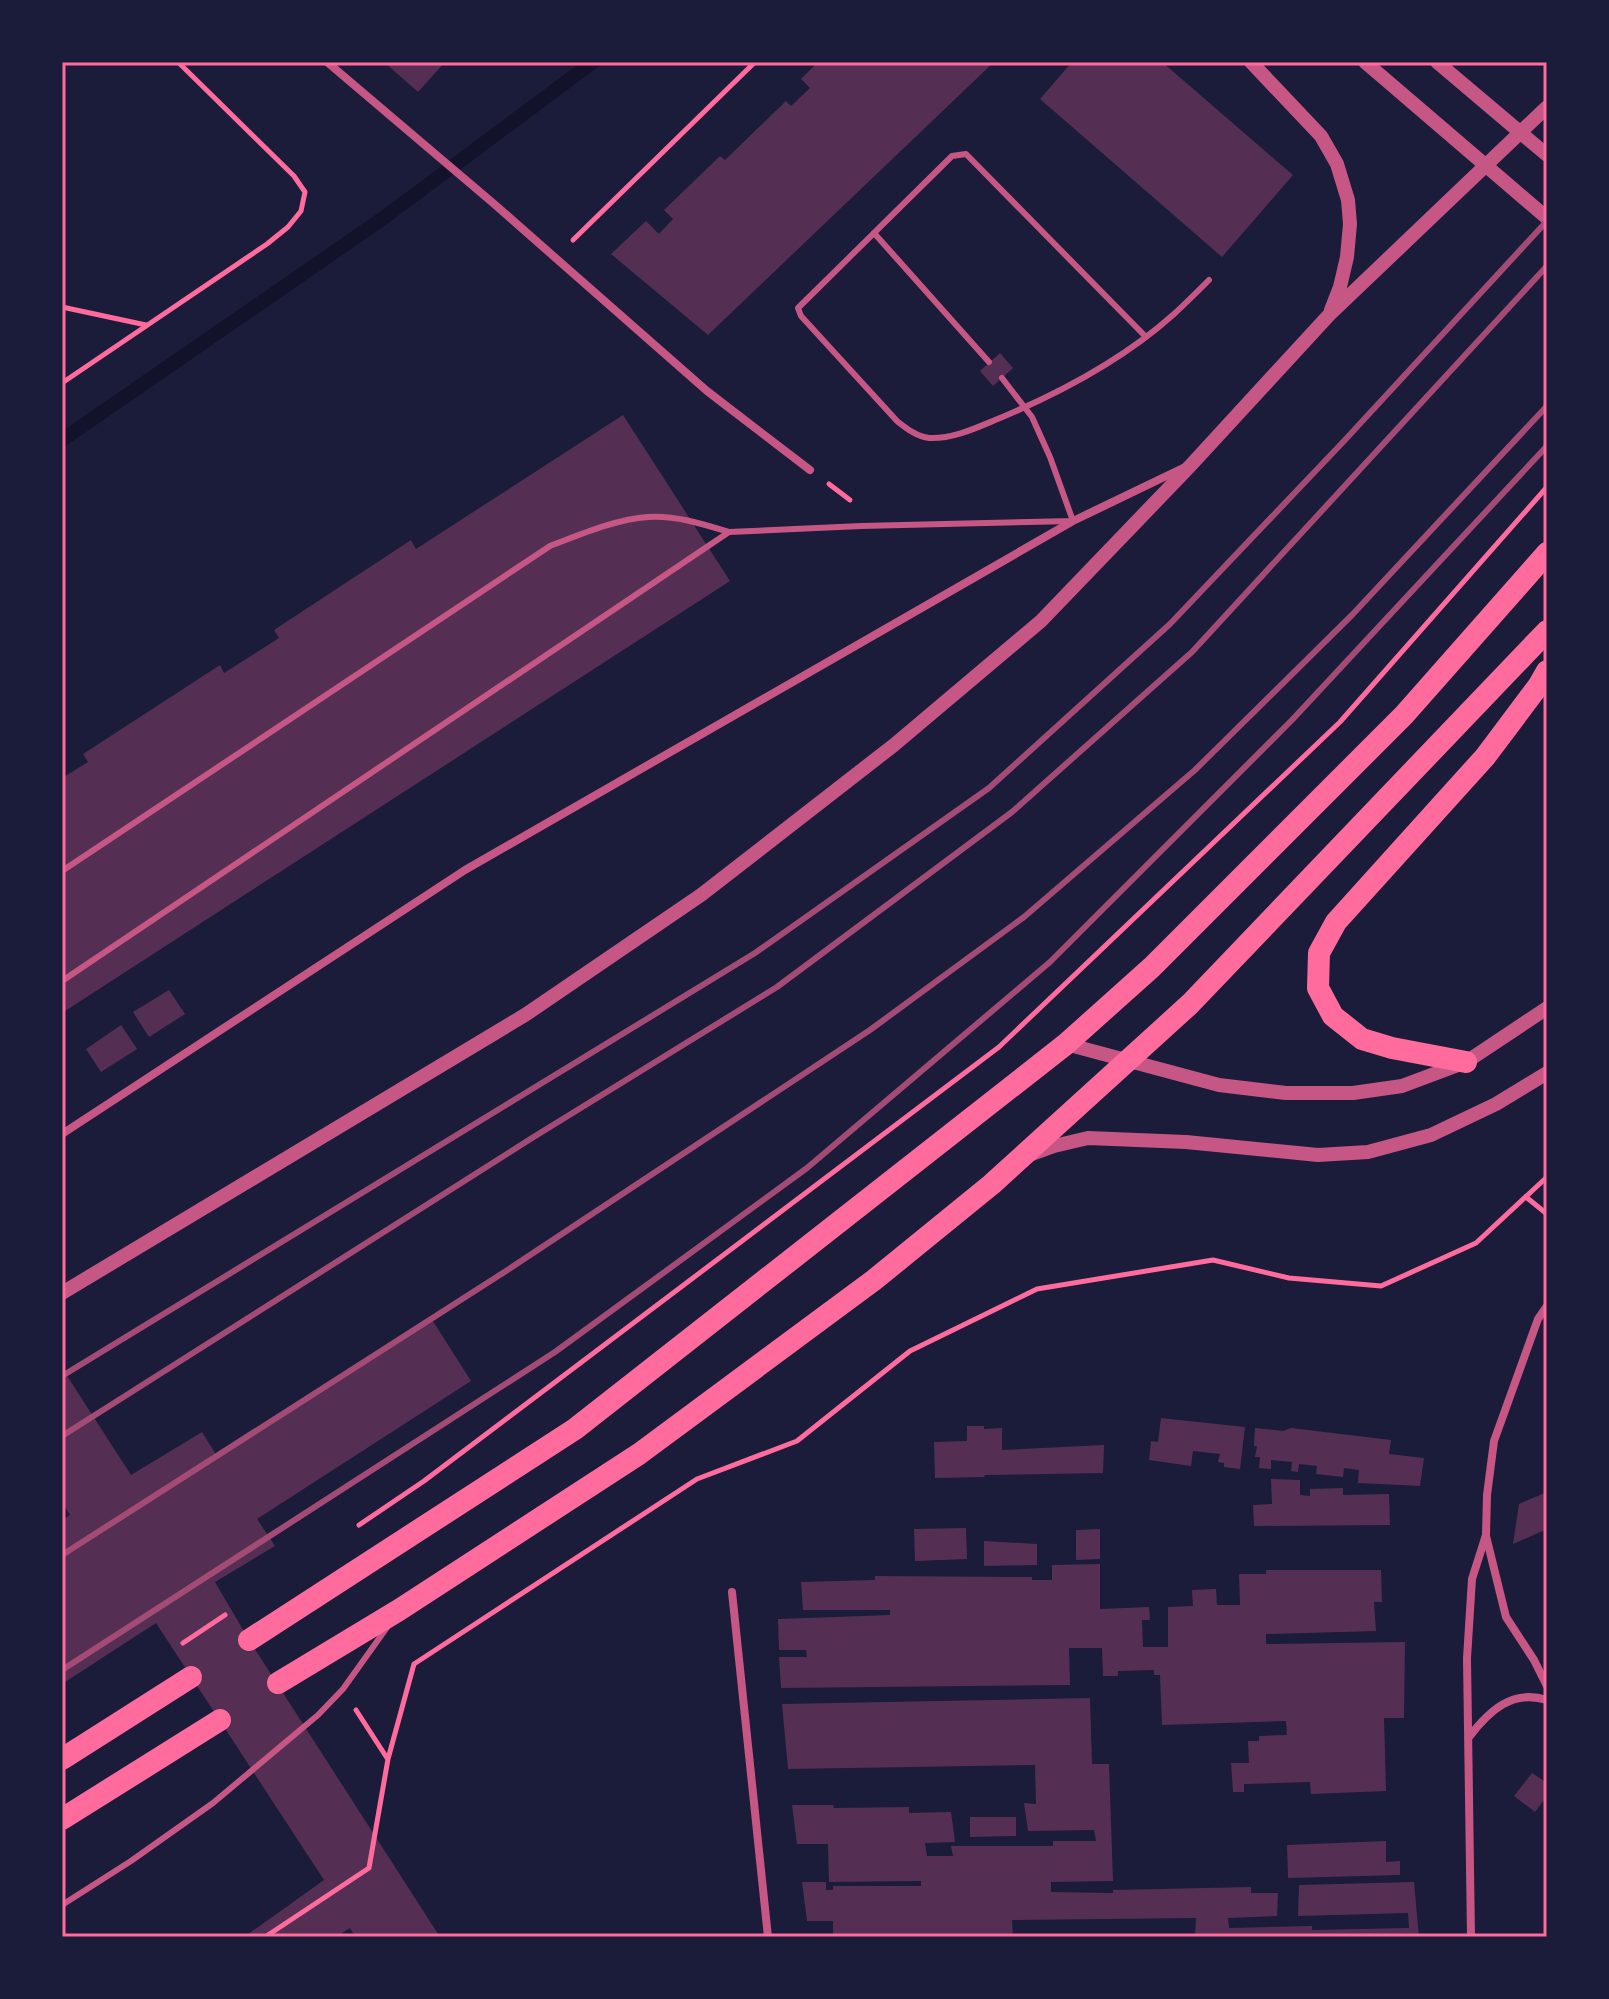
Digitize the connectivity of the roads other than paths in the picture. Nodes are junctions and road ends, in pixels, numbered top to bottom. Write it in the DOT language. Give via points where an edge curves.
graph roads {
  1 [pos="327,62"];
  2 [pos="1251,62"];
  3 [pos="1365,62"];
  4 [pos="1437,62"];
  5 [pos="1547,107"];
  6 [pos="1547,155"];
  7 [pos="1547,218"];
  8 [pos="874,233"];
  9 [pos="1209,280"];
  10 [pos="1329,315"];
  11 [pos="1146,337"];
  12 [pos="989,362"];
  13 [pos="1002,378"];
  14 [pos="1025,407"];
  15 [pos="1191,465"];
  16 [pos="810,470"];
  17 [pos="1073,521"];
  18 [pos="729,532"];
  19 [pos="1547,553"];
  20 [pos="1547,631"];
  21 [pos="1547,671"];
  22 [pos="62,871"];
  23 [pos="62,981"];
  24 [pos="1547,1008"];
  25 [pos="1066,1044"];
  26 [pos="1131,1060"];
  27 [pos="1466,1062"];
  28 [pos="1547,1073"];
  29 [pos="62,1134"];
  30 [pos="1024,1156"];
  31 [pos="62,1293"];
  32 [pos="1547,1306"];
  33 [pos="1486,1535"];
  34 [pos="732,1592"];
  35 [pos="399,1610"];
  36 [pos="249,1640"];
  37 [pos="191,1677"];
  38 [pos="278,1683"];
  39 [pos="1547,1686"];
  40 [pos="1547,1700"];
  41 [pos="220,1720"];
  42 [pos="1468,1738"];
  43 [pos="62,1759"];
  44 [pos="62,1819"];
  45 [pos="62,1905"];
  46 [pos="768,1937"];
  47 [pos="1471,1937"];
  1 -- 16 [label="street" via="707,391"];
  2 -- 10 [label="street" via="1321,136 1337,164 1350,224 1347,257"];
  3 -- 7 [label="street"];
  4 -- 6 [label="street"];
  5 -- 10 [label="street"];
  8 -- 11 [label="lane" via="952,156 966,154"];
  8 -- 12 [label="lane"];
  8 -- 14 [label="lane" via="798,308 801,316 911,432 947,437"];
  9 -- 11 [label="lane"];
  10 -- 15 [label="street"];
  11 -- 14 [label="lane" via="1087,376"];
  13 -- 14 [label="lane"];
  14 -- 17 [label="lane"];
  15 -- 17 [label="street"];
  15 -- 31 [label="street" via="1041,621 894,745 701,895 525,1015"];
  17 -- 18 [label="lane"];
  17 -- 29 [label="street" via="465,870"];
  18 -- 22 [label="lane" via="684,519 647,517 602,526 550,546"];
  18 -- 23 [label="lane"];
  19 -- 25 [label="highway" via="1404,715 1152,967"];
  20 -- 26 [label="highway"];
  21 -- 27 [label="highway" via="1485,757 1336,922 1319,953 1318,988 1333,1016 1362,1039"];
  24 -- 27 [label="street"];
  25 -- 26 [label="street"];
  25 -- 36 [label="highway" via="575,1429"];
  26 -- 27 [label="street" via="1219,1085 1286,1093 1353,1093 1402,1086"];
  26 -- 30 [label="highway"];
  28 -- 30 [label="street" via="1431,1135 1368,1152 1318,1155 1088,1138"];
  30 -- 35 [label="highway" via="874,1280 639,1454"];
  32 -- 33 [label="street" via="1494,1441"];
  33 -- 39 [label="street" via="1506,1617"];
  33 -- 42 [label="street" via="1472,1579"];
  34 -- 46 [label="street"];
  35 -- 38 [label="highway"];
  35 -- 45 [label="lane" via="318,1715 213,1803"];
  37 -- 43 [label="highway"];
  40 -- 42 [label="street" via="1509,1700"];
  41 -- 44 [label="highway"];
  42 -- 47 [label="street"];
}
